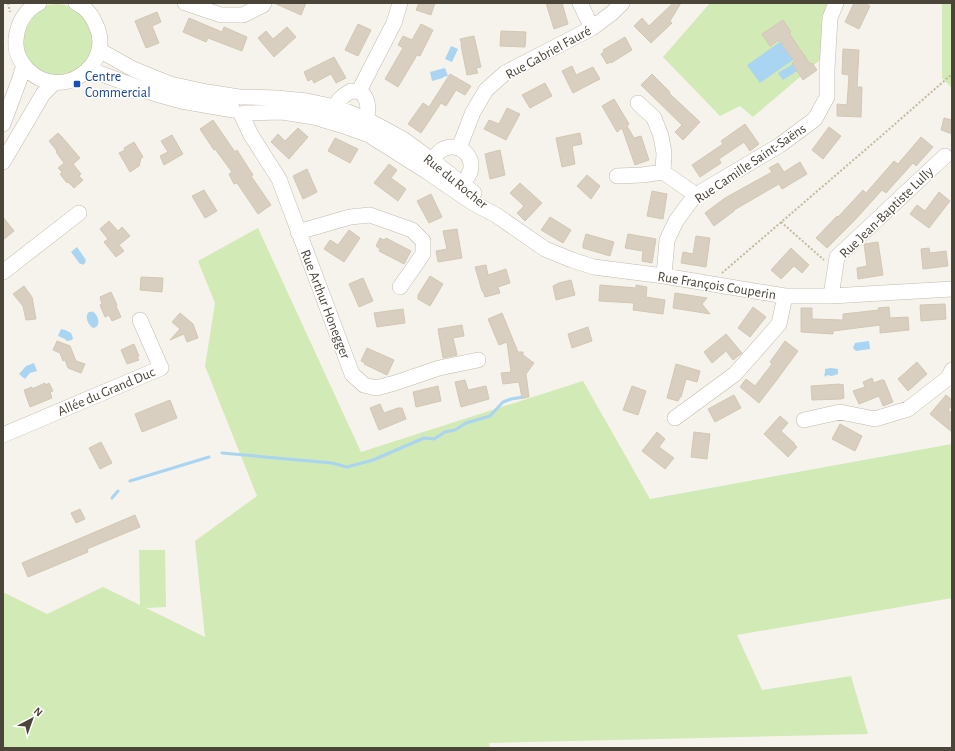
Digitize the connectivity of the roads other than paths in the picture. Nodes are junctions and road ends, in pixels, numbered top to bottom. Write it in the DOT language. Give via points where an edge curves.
graph roads {
  1 [pos="39,3"];
  2 [pos="76,3"];
  3 [pos="96,3"];
  4 [pos="185,3"];
  5 [pos="264,3"];
  6 [pos="400,3"];
  7 [pos="580,3"];
  8 [pos="622,3"];
  9 [pos="836,3"];
  10 [pos="18,10"];
  11 [pos="93,19"];
  12 [pos="592,28"];
  13 [pos="99,50"];
  14 [pos="24,65"];
  15 [pos="88,69"];
  16 [pos="54,83"];
  17 [pos="359,91"];
  18 [pos="638,103"];
  19 [pos="240,106"];
  20 [pos="335,107"];
  21 [pos="366,119"];
  22 [pos="3,124"];
  23 [pos="344,126"];
  24 [pos="460,148"];
  25 [pos="945,156"];
  26 [pos="433,161"];
  27 [pos="3,162"];
  28 [pos="663,172"];
  29 [pos="617,176"];
  30 [pos="441,182"];
  31 [pos="461,183"];
  32 [pos="696,195"];
  33 [pos="79,213"];
  34 [pos="496,215"];
  35 [pos="298,232"];
  36 [pos="3,272"];
  37 [pos="664,276"];
  38 [pos="400,287"];
  39 [pos="952,289"];
  40 [pos="785,296"];
  41 [pos="830,296"];
  42 [pos="140,320"];
  43 [pos="478,360"];
  44 [pos="951,376"];
  45 [pos="675,418"];
  46 [pos="804,420"];
  47 [pos="3,435"];
  1 -- 10 [label="street" via="28,11"];
  2 -- 11 [label="street"];
  3 -- 11 [label="street"];
  4 -- 5 [label="street" via="221,15 243,15"];
  6 -- 17 [label="street" via="394,23"];
  7 -- 12 [label="street"];
  8 -- 12 [label="street, Rue Gabriel Fauré"];
  9 -- 32 [label="street, Rue Camille Saint-Saëns" via="830,18 827,97 815,119 780,146"];
  10 -- 14 [label="street" via="16,43 18,55"];
  11 -- 13 [label="street" via="100,38"];
  12 -- 24 [label="street, Rue Gabriel Fauré" via="505,73 486,90 473,112"];
  13 -- 15 [label="street" via="95,61"];
  13 -- 19 [label="street, Rue du Rocher" via="134,69 170,84 207,92"];
  14 -- 16 [label="street" via="32,74"];
  14 -- 22 [label="street"];
  15 -- 16 [label="street" via="78,78"];
  15 -- 19 [label="street, Rue du Rocher" via="181,101"];
  16 -- 27 [label="street" via="31,112"];
  17 -- 20 [label="street" via="351,91 340,98"];
  17 -- 21 [label="street" via="364,96 368,108"];
  18 -- 28 [label="street" via="654,118 661,136 664,153"];
  19 -- 20 [label="street, Rue du Rocher" via="277,98"];
  19 -- 23 [label="street, Rue du Rocher" via="314,116"];
  19 -- 35 [label="street, Rue Arthur Honegger" via="251,135 279,179"];
  20 -- 21 [label="street, Rue du Rocher"];
  20 -- 23 [label="street" via="334,116"];
  21 -- 23 [label="street" via="360,124"];
  21 -- 26 [label="street, Rue du Rocher" via="403,139"];
  23 -- 30 [label="street, Rue du Rocher" via="369,135"];
  24 -- 26 [label="street" via="443,149"];
  24 -- 31 [label="street" via="471,162 469,175"];
  25 -- 41 [label="street, Rue Jean-Baptiste Lully" via="837,257"];
  26 -- 30 [label="street" via="433,170"];
  26 -- 31 [label="street, Rue du Rocher"];
  28 -- 29 [label="street"];
  28 -- 32 [label="street"];
  30 -- 31 [label="street" via="451,185"];
  30 -- 34 [label="street, Rue du Rocher"];
  31 -- 34 [label="street, Rue du Rocher"];
  32 -- 37 [label="street, Rue Camille Saint-Saëns" via="676,221 667,240"];
  33 -- 36 [label="street"];
  34 -- 37 [label="street, Rue François Couperin" via="545,249 572,260 594,267"];
  35 -- 38 [label="street" via="350,217 370,215 412,230 423,241 423,254"];
  35 -- 43 [label="street, Rue Arthur Honegger" via="352,374 364,386 376,388 439,368"];
  37 -- 40 [label="street, Rue François Couperin"];
  39 -- 41 [label="street, Rue François Couperin"];
  40 -- 41 [label="street, Rue François Couperin"];
  40 -- 45 [label="street" via="779,324 735,374"];
  42 -- 47 [label="street, Allée du Grand Duc" via="161,368"];
  44 -- 46 [label="street" via="908,409 874,419 840,412"];
}
